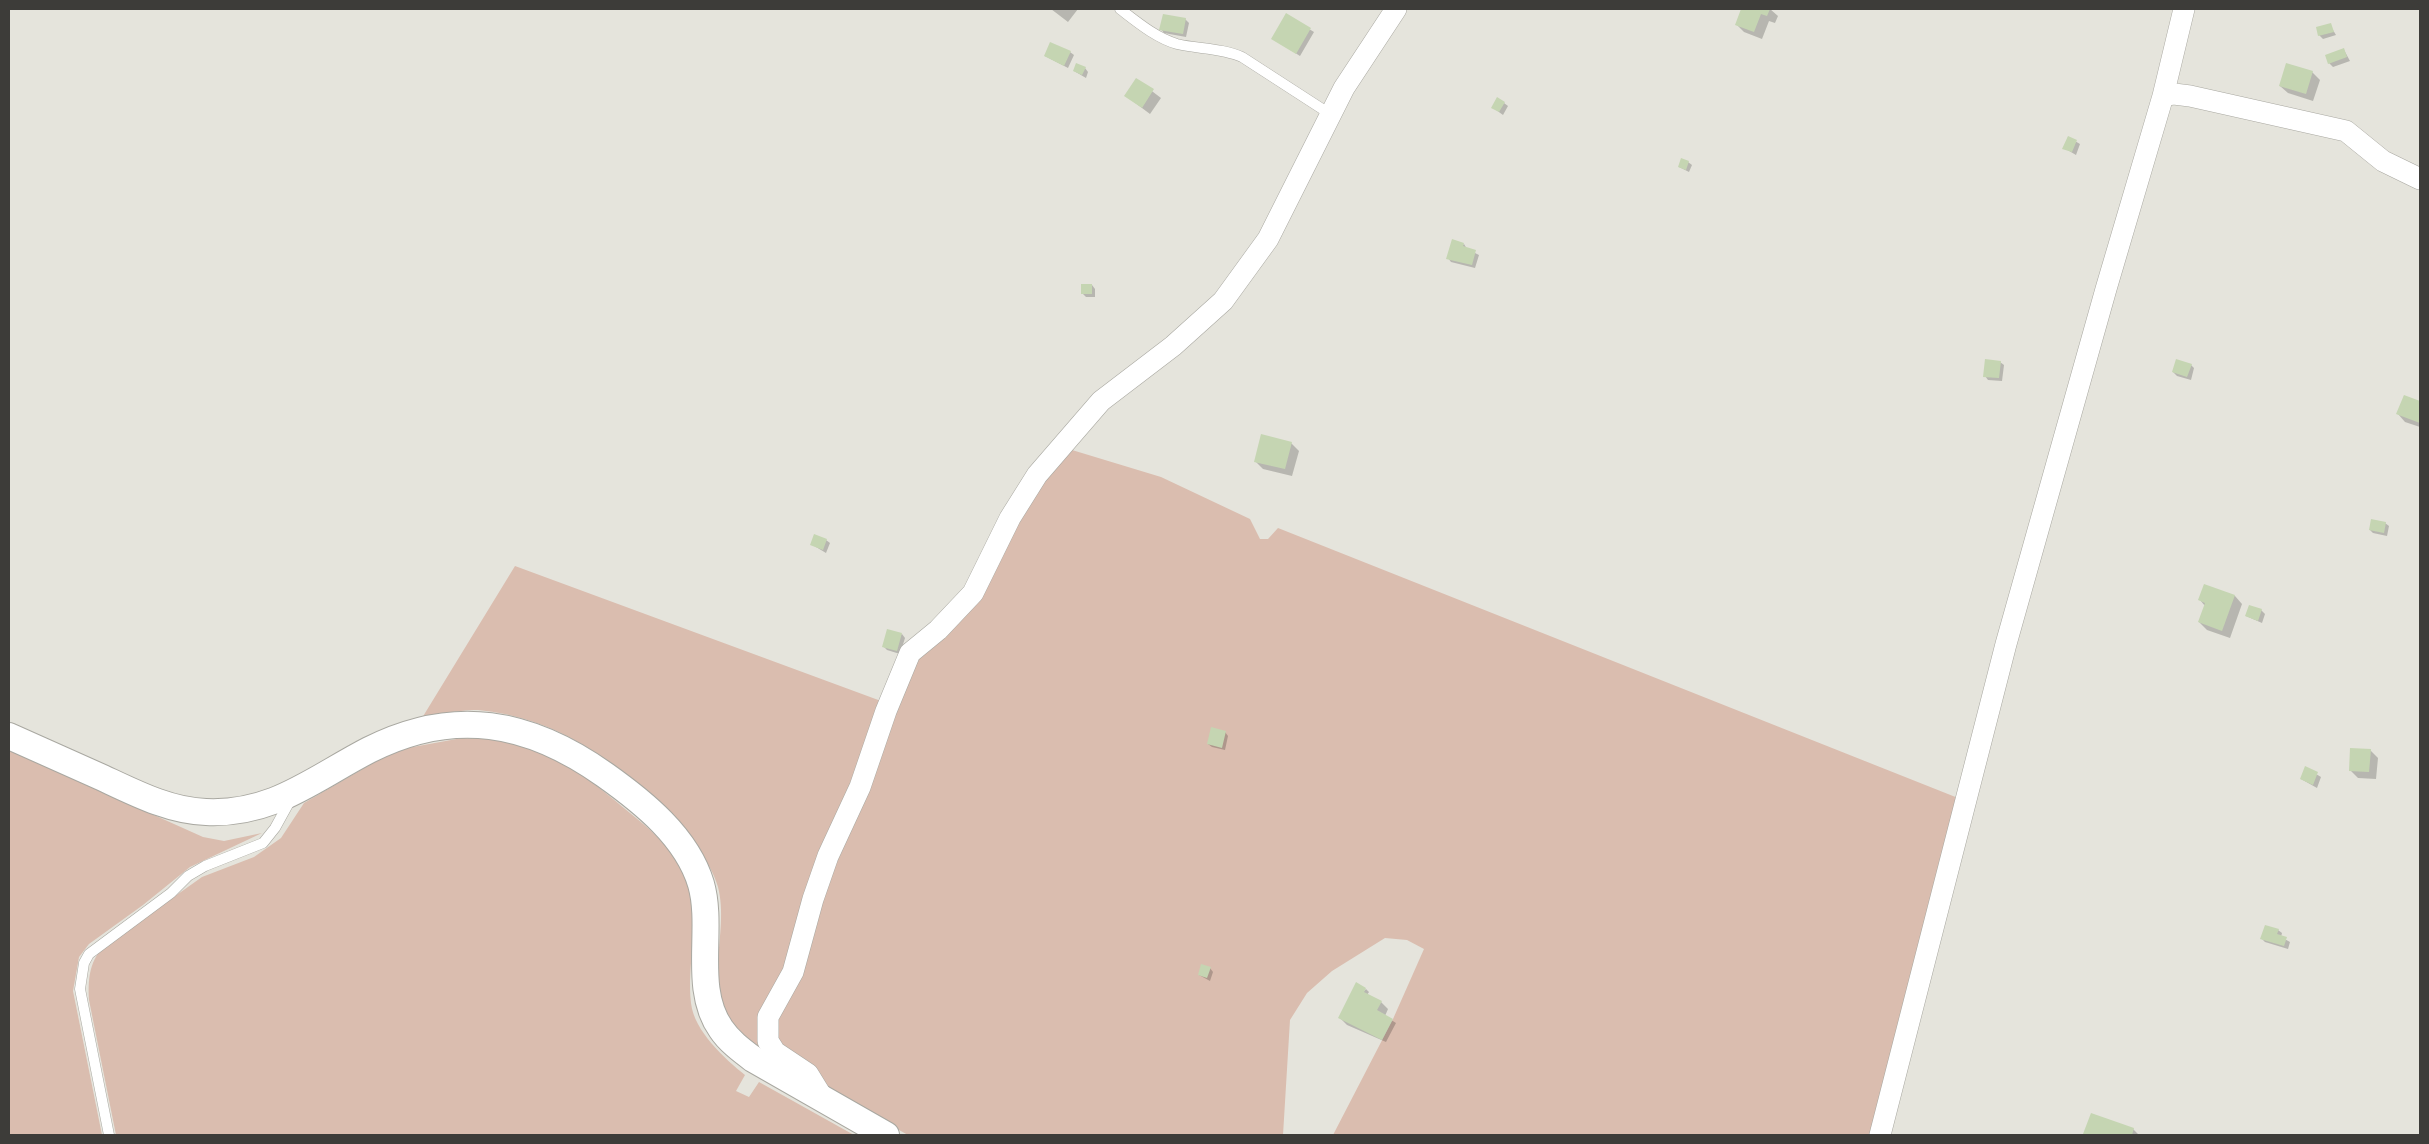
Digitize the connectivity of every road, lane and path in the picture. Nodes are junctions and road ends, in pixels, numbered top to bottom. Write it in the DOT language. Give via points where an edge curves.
graph roads {
  1 [pos="1120,9"];
  2 [pos="1396,9"];
  3 [pos="2184,9"];
  4 [pos="2163,96"];
  5 [pos="1330,114"];
  6 [pos="2420,179"];
  7 [pos="9,736"];
  8 [pos="294,794"];
  9 [pos="824,1100"];
  10 [pos="109,1135"];
  11 [pos="886,1135"];
  12 [pos="1880,1135"];
  1 -- 5 [label="lane" via="1176,44 1242,57"];
  2 -- 5 [label="street"];
  3 -- 4 [label="street"];
  4 -- 6 [label="street" via="2190,96 2346,131 2383,161"];
  4 -- 12 [label="street" via="2006,644"];
  5 -- 9 [label="street" via="1268,239 1223,301 1173,346 1101,401 1037,475 1010,518 972,594 938,630 910,653 886,710 860,787 828,856 793,972 768,1017 768,1040 774,1052 808,1074"];
  7 -- 8 [label="street" via="174,807 205,812 234,811 266,805"];
  8 -- 9 [label="street" via="370,750 430,728 483,724 514,729 542,738 574,755 641,803 679,841 694,865 702,886 705,909 708,996 720,1028 753,1060"];
  8 -- 10 [label="lane" via="263,843 188,876 171,893 88,954 80,989"];
  9 -- 11 [label="street"];
}
